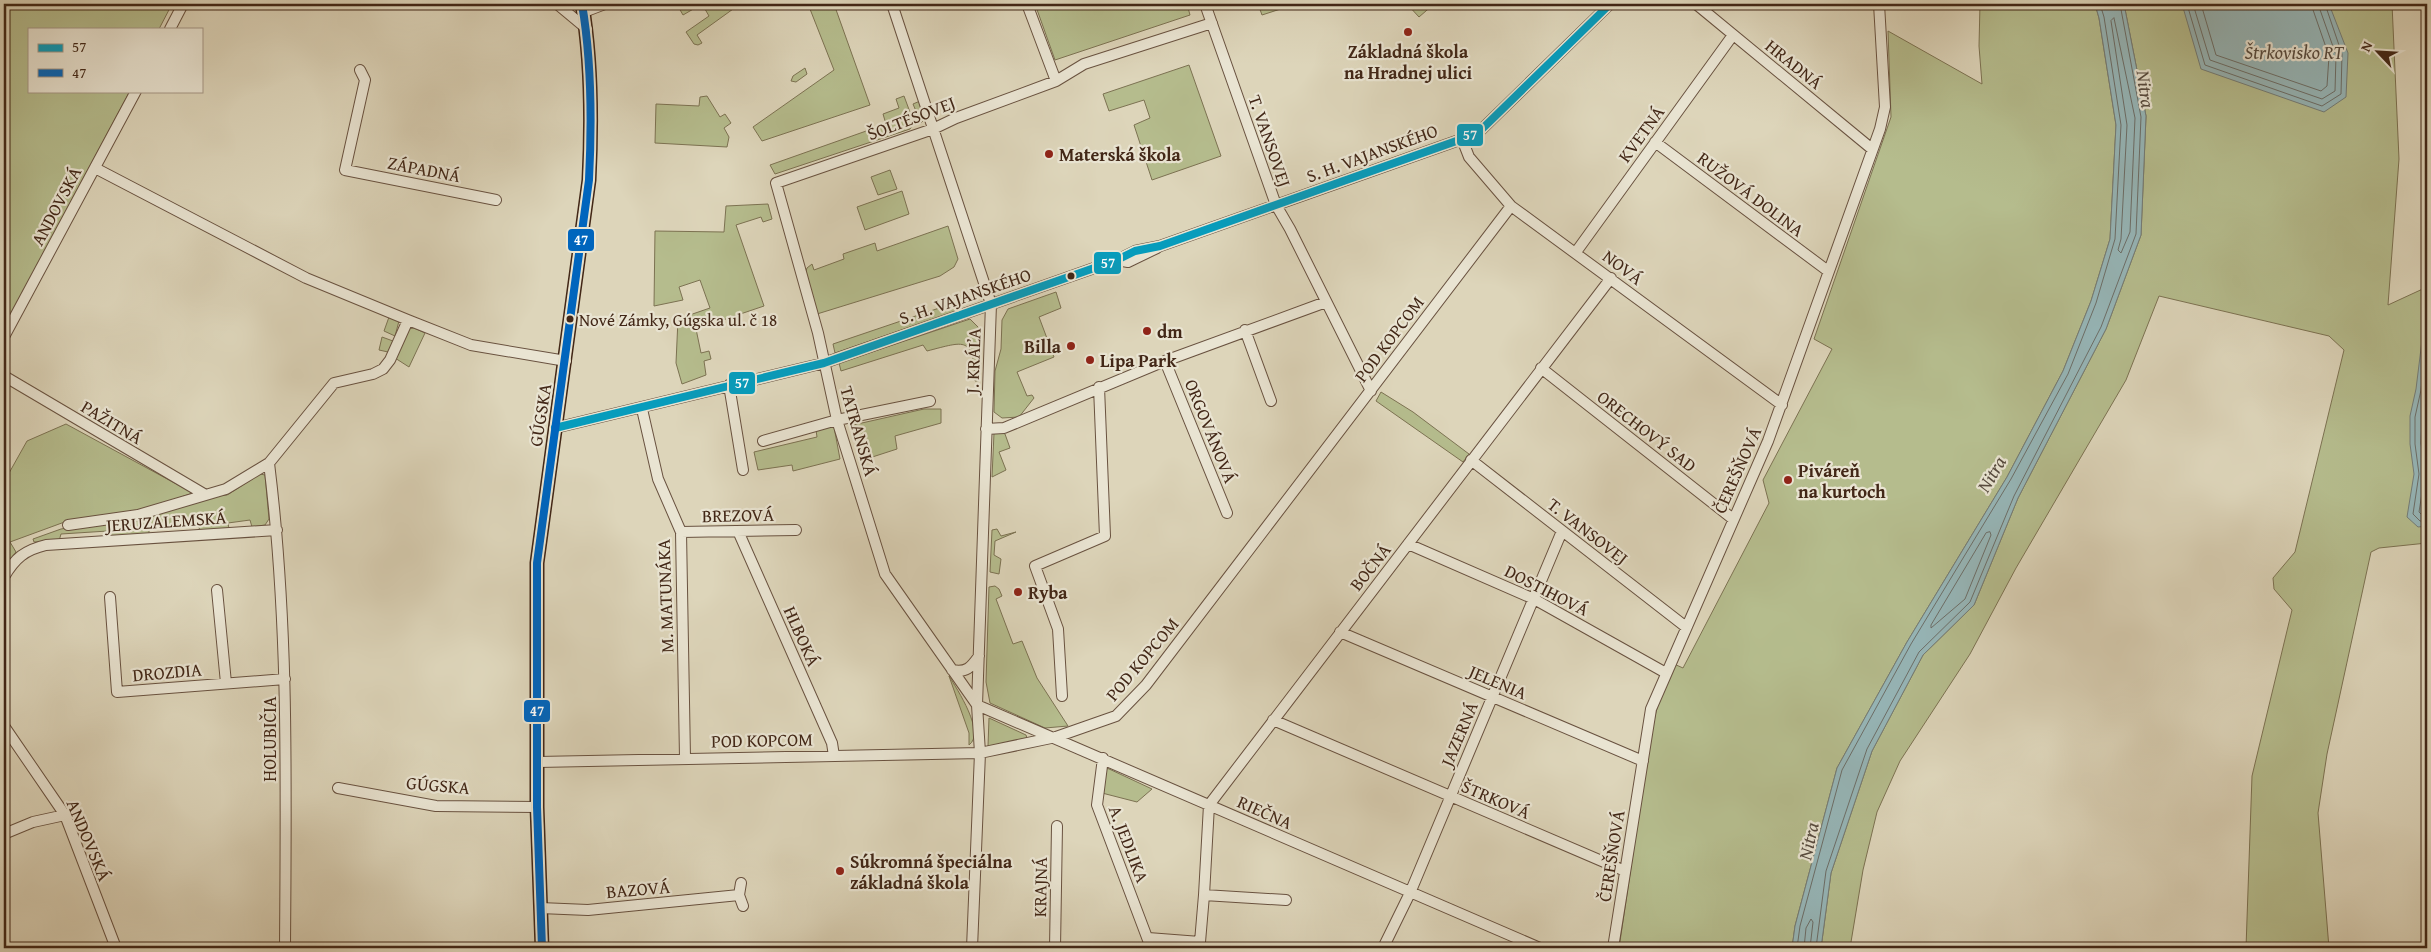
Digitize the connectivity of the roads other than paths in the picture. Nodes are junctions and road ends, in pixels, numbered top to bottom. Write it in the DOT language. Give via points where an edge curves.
graph roads {
  1 [pos="183,4"];
  2 [pos="557,4"];
  3 [pos="605,4"];
  4 [pos="892,4"];
  5 [pos="1027,4"];
  6 [pos="1205,4"];
  7 [pos="1610,4"];
  8 [pos="1696,4"];
  9 [pos="1879,4"];
  10 [pos="583,8"];
  11 [pos="1212,23"];
  12 [pos="171,28"];
  13 [pos="586,29"];
  14 [pos="1733,35"];
  15 [pos="360,70"];
  16 [pos="1056,82"];
  17 [pos="135,92"];
  18 [pos="933,129"];
  19 [pos="1462,139"];
  20 [pos="1655,142"];
  21 [pos="1872,149"];
  22 [pos="95,168"];
  23 [pos="776,183"];
  24 [pos="496,200"];
  25 [pos="1276,205"];
  26 [pos="1511,206"];
  27 [pos="1576,252"];
  28 [pos="1828,271"];
  29 [pos="1611,278"];
  30 [pos="1326,302"];
  31 [pos="991,304"];
  32 [pos="408,320"];
  33 [pos="1245,330"];
  34 [pos="4,337"];
  35 [pos="1166,360"];
  36 [pos="566,361"];
  37 [pos="824,363"];
  38 [pos="1542,368"];
  39 [pos="4,376"];
  40 [pos="729,385"];
  41 [pos="1099,387"];
  42 [pos="1370,391"];
  43 [pos="930,400"];
  44 [pos="1271,401"];
  45 [pos="1782,405"];
  46 [pos="642,409"];
  47 [pos="837,420"];
  48 [pos="555,428"];
  49 [pos="986,429"];
  50 [pos="763,441"];
  51 [pos="1471,460"];
  52 [pos="269,463"];
  53 [pos="743,470"];
  54 [pos="204,494"];
  55 [pos="1227,513"];
  56 [pos="1733,519"];
  57 [pos="68,525"];
  58 [pos="277,530"];
  59 [pos="796,530"];
  60 [pos="738,531"];
  61 [pos="1562,531"];
  62 [pos="681,532"];
  63 [pos="1408,544"];
  64 [pos="4,577"];
  65 [pos="217,590"];
  66 [pos="110,597"];
  67 [pos="1534,598"];
  68 [pos="1686,627"];
  69 [pos="1340,632"];
  70 [pos="979,655"];
  71 [pos="952,670"];
  72 [pos="1666,673"];
  73 [pos="285,679"];
  74 [pos="226,683"];
  75 [pos="1062,696"];
  76 [pos="1492,698"];
  77 [pos="977,706"];
  78 [pos="1273,720"];
  79 [pos="4,726"];
  80 [pos="1056,737"];
  81 [pos="980,754"];
  82 [pos="834,756"];
  83 [pos="685,758"];
  84 [pos="1102,758"];
  85 [pos="1643,761"];
  86 [pos="538,762"];
  87 [pos="338,788"];
  88 [pos="1450,797"];
  89 [pos="1209,805"];
  90 [pos="537,806"];
  91 [pos="65,815"];
  92 [pos="1057,826"];
  93 [pos="4,834"];
  94 [pos="1625,871"];
  95 [pos="741,883"];
  96 [pos="1410,893"];
  97 [pos="739,895"];
  98 [pos="1204,895"];
  99 [pos="1286,900"];
  100 [pos="742,906"];
  101 [pos="540,908"];
  102 [pos="1150,943"];
  103 [pos="116,948"];
  104 [pos="285,948"];
  105 [pos="542,948"];
  106 [pos="972,948"];
  107 [pos="1056,948"];
  108 [pos="1383,948"];
  109 [pos="1540,948"];
  110 [pos="1613,948"];
  1 -- 12 [label="street"];
  2 -- 13 [label="street"];
  3 -- 10 [label="street"];
  4 -- 18 [label="street, J. KRÁĽA"];
  5 -- 16 [label="street"];
  6 -- 11 [label="street, T. VANSOVEJ"];
  7 -- 19 [label="street, S. H. VAJANSKÉHO" via="1481,130"];
  8 -- 14 [label="street, HRADNÁ"];
  9 -- 21 [label="street, ČEREŠŇOVÁ" via="1885,107"];
  10 -- 13 [label="main road, GÚGSKA"];
  11 -- 16 [label="street, ŠOLTÉSOVEJ" via="1084,64"];
  11 -- 25 [label="street, T. VANSOVEJ"];
  13 -- 36 [label="main road, GÚGSKA" via="592,119 589,180"];
  14 -- 20 [label="street, KVETNÁ"];
  14 -- 21 [label="street, HRADNÁ"];
  15 -- 24 [label="street, ZÁPADNÁ" via="365,80 345,170"];
  16 -- 18 [label="street, ŠOLTÉSOVEJ"];
  17 -- 22 [label="street, ANDOVSKÁ"];
  18 -- 23 [label="street, ŠOLTÉSOVEJ"];
  18 -- 31 [label="street, J. KRÁĽA"];
  19 -- 25 [label="street, S. H. VAJANSKÉHO"];
  19 -- 26 [label="street, NOVÁ" via="1469,157"];
  20 -- 27 [label="street, KVETNÁ"];
  20 -- 28 [label="street, RUŽOVÁ DOLINA"];
  21 -- 28 [label="street, ČEREŠŇOVÁ"];
  22 -- 32 [label="street" via="306,278"];
  22 -- 34 [label="street, ANDOVSKÁ"];
  23 -- 37 [label="street, TATRANSKÁ"];
  25 -- 30 [label="street, T. VANSOVEJ"];
  25 -- 31 [label="street, S. H. VAJANSKÉHO" via="1160,246 1135,251"];
  26 -- 27 [label="street, NOVÁ"];
  26 -- 42 [label="street, POD KOPCOM"];
  27 -- 29 [label="street, NOVÁ"];
  28 -- 45 [label="street, ČEREŠŇOVÁ"];
  29 -- 38 [label="street, BOČNÁ"];
  29 -- 45 [label="street, NOVÁ"];
  30 -- 33 [label="street"];
  30 -- 42 [label="street, T. VANSOVEJ"];
  31 -- 37 [label="street, S. H. VAJANSKÉHO"];
  31 -- 49 [label="street, J. KRÁĽA"];
  32 -- 36 [label="street" via="472,345"];
  32 -- 52 [label="street, JERUZALEMSKÁ" via="383,369 334,383"];
  33 -- 35 [label="street"];
  33 -- 44 [label="street"];
  35 -- 41 [label="street"];
  35 -- 55 [label="street, ORGOVÁNOVÁ"];
  36 -- 48 [label="main road, GÚGSKA"];
  37 -- 40 [label="street, S. H. VAJANSKÉHO"];
  37 -- 47 [label="street, TATRANSKÁ"];
  38 -- 51 [label="street, BOČNÁ"];
  38 -- 56 [label="street, ORECHOVÝ SAD"];
  39 -- 54 [label="street, PAŽITNÁ"];
  40 -- 46 [label="street, S. H. VAJANSKÉHO"];
  40 -- 53 [label="street"];
  41 -- 49 [label="street" via="1004,428"];
  41 -- 75 [label="street" via="1105,536 1035,566 1058,629"];
  42 -- 80 [label="street, POD KOPCOM" via="1146,685 1116,716"];
  43 -- 47 [label="street"];
  45 -- 56 [label="street, ČEREŠŇOVÁ"];
  46 -- 48 [label="street, S. H. VAJANSKÉHO"];
  46 -- 62 [label="street, M. MATUNÁKA" via="658,479"];
  47 -- 50 [label="street"];
  47 -- 71 [label="street, TATRANSKÁ" via="885,574"];
  48 -- 86 [label="main road, GÚGSKA" via="536,563"];
  49 -- 70 [label="street, J. KRÁĽA"];
  51 -- 61 [label="street, T. VANSOVEJ"];
  51 -- 63 [label="street, BOČNÁ"];
  52 -- 54 [label="street, JERUZALEMSKÁ" via="226,489"];
  52 -- 58 [label="street"];
  54 -- 57 [label="street, JERUZALEMSKÁ" via="138,515"];
  56 -- 68 [label="street, ČEREŠŇOVÁ"];
  58 -- 64 [label="street, JERUZALEMSKÁ" via="46,545 27,550 12,562"];
  58 -- 73 [label="street, HOLUBIČIA"];
  59 -- 60 [label="street, BREZOVÁ"];
  60 -- 62 [label="street, BREZOVÁ"];
  60 -- 82 [label="street, HLBOKÁ" via="832,743"];
  61 -- 67 [label="street, JAZERNÁ"];
  61 -- 68 [label="street, T. VANSOVEJ"];
  62 -- 83 [label="street, M. MATUNÁKA"];
  63 -- 67 [label="street, DOSTIHOVÁ"];
  63 -- 69 [label="street, BOČNÁ"];
  65 -- 74 [label="street"];
  66 -- 74 [label="street, DROZDIA" via="117,692"];
  67 -- 72 [label="street, DOSTIHOVÁ"];
  67 -- 76 [label="street, JAZERNÁ"];
  68 -- 72 [label="street, ČEREŠŇOVÁ"];
  69 -- 76 [label="street, JELENIA"];
  69 -- 78 [label="street, BOČNÁ"];
  70 -- 71 [label="street" via="970,669"];
  70 -- 77 [label="street, J. KRÁĽA"];
  71 -- 77 [label="street, TATRANSKÁ"];
  72 -- 85 [label="street, ČEREŠŇOVÁ" via="1651,709"];
  73 -- 74 [label="street, DROZDIA"];
  73 -- 104 [label="street, HOLUBIČIA"];
  76 -- 85 [label="street, JELENIA"];
  76 -- 88 [label="street, JAZERNÁ"];
  77 -- 80 [label="street, RIEČNA"];
  77 -- 81 [label="street"];
  78 -- 88 [label="street, ŠTRKOVÁ"];
  78 -- 89 [label="street, BOČNÁ"];
  79 -- 91 [label="street, ANDOVSKÁ"];
  80 -- 81 [label="street, POD KOPCOM"];
  80 -- 84 [label="street, RIEČNA"];
  81 -- 82 [label="street, POD KOPCOM"];
  81 -- 106 [label="street"];
  82 -- 83 [label="street, POD KOPCOM"];
  83 -- 86 [label="street, POD KOPCOM"];
  84 -- 89 [label="street, RIEČNA"];
  84 -- 102 [label="street, A. JEDLIKA" via="1097,805"];
  85 -- 94 [label="street, ČEREŠŇOVÁ"];
  86 -- 90 [label="main road, GÚGSKA"];
  87 -- 90 [label="street, GÚGSKA" via="436,806"];
  88 -- 94 [label="street, ŠTRKOVÁ"];
  88 -- 96 [label="street, JAZERNÁ"];
  89 -- 96 [label="street, RIEČNA"];
  89 -- 98 [label="street"];
  90 -- 101 [label="main road, GÚGSKA"];
  91 -- 93 [label="street" via="33,822"];
  91 -- 103 [label="street, ANDOVSKÁ"];
  92 -- 107 [label="street, KRAJNÁ"];
  94 -- 110 [label="street, ČEREŠŇOVÁ"];
  95 -- 97 [label="street"];
  96 -- 108 [label="street, JAZERNÁ"];
  96 -- 109 [label="street, RIEČNA"];
  97 -- 100 [label="street"];
  97 -- 101 [label="street, BAZOVÁ" via="588,910"];
  98 -- 99 [label="street"];
  98 -- 102 [label="street, A. JEDLIKA" via="1200,942"];
  101 -- 105 [label="main road, GÚGSKA"];
}
